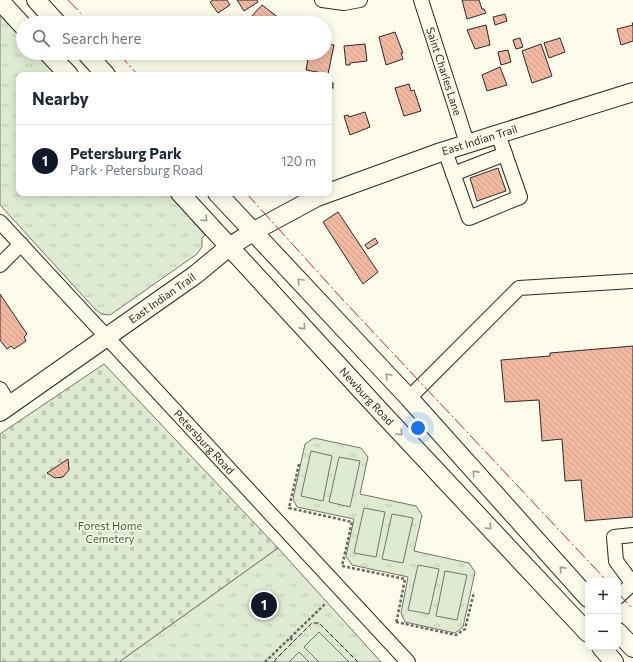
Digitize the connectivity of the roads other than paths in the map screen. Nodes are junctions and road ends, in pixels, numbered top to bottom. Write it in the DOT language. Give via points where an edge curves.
graph roads {
  1 [pos="36,0"];
  2 [pos="322,0"];
  3 [pos="360,0"];
  4 [pos="421,0"];
  5 [pos="0,1"];
  6 [pos="51,16"];
  7 [pos="16,18"];
  8 [pos="55,60"];
  9 [pos="92,60"];
  10 [pos="66,72"];
  11 [pos="103,72"];
  12 [pos="633,92"];
  13 [pos="498,134"];
  14 [pos="467,143"];
  15 [pos="445,151"];
  16 [pos="505,154"];
  17 [pos="453,174"];
  18 [pos="332,190"];
  19 [pos="183,196"];
  20 [pos="220,196"];
  21 [pos="314,196"];
  22 [pos="0,222"];
  23 [pos="254,231"];
  24 [pos="21,244"];
  25 [pos="229,247"];
  26 [pos="0,265"];
  27 [pos="633,281"];
  28 [pos="107,337"];
  29 [pos="0,389"];
  30 [pos="408,398"];
  31 [pos="5,408"];
  32 [pos="633,536"];
  33 [pos="633,584"];
  34 [pos="621,594"];
  35 [pos="585,595"];
  36 [pos="585,627"];
  37 [pos="621,635"];
  38 [pos="633,648"];
  39 [pos="603,650"];
  40 [pos="408,662"];
  41 [pos="614,662"];
  1 -- 6 [label="main road"];
  2 -- 3 [label="street" via="344,3"];
  4 -- 14 [label="street, Saint Charles Lane"];
  5 -- 7 [label="main road"];
  8 -- 10 [label="main road"];
  9 -- 11 [label="main road"];
  12 -- 13 [label="main road, East Indian Trail"];
  13 -- 14 [label="main road, East Indian Trail"];
  13 -- 16 [label="street"];
  14 -- 15 [label="main road, East Indian Trail"];
  15 -- 17 [label="street"];
  15 -- 18 [label="main road, East Indian Trail"];
  16 -- 17 [label="street"];
  16 -- 17 [label="street" via="520,197 469,218"];
  19 -- 25 [label="main road, Newburg Road, one-way"];
  20 -- 23 [label="main road"];
  21 -- 23 [label="main road, East Indian Trail"];
  22 -- 24 [label="street, Petersburg Road"];
  23 -- 25 [label="main road, East Indian Trail"];
  30 -- 23 [label="main road, one-way"];
  24 -- 26 [label="street"];
  24 -- 28 [label="street, Petersburg Road"];
  25 -- 28 [label="main road, East Indian Trail" via="195,275"];
  25 -- 36 [label="main road, Newburg Road, one-way"];
  27 -- 30 [label="street" via="519,288"];
  28 -- 31 [label="main road, East Indian Trail"];
  28 -- 40 [label="street, Petersburg Road"];
  29 -- 31 [label="street"];
  35 -- 30 [label="main road, one-way"];
  32 -- 33 [label="street" via="614,537 616,561"];
  33 -- 34 [label="street"];
  37 -- 38 [label="main road"];
  39 -- 41 [label="main road"];
}
